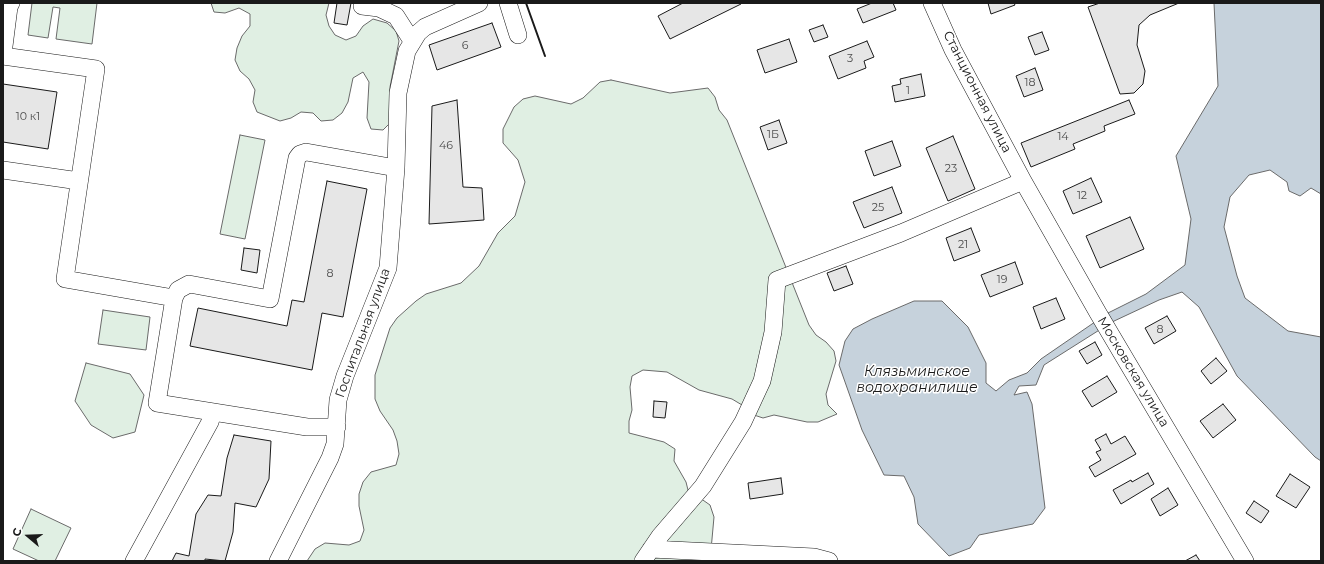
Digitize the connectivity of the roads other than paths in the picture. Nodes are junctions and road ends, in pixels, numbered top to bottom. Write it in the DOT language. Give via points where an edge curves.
graph roads {
  1 [pos="479,3"];
  2 [pos="508,3"];
  3 [pos="932,3"];
  4 [pos="7,6"];
  5 [pos="362,6"];
  6 [pos="518,35"];
  7 [pos="412,41"];
  8 [pos="3,56"];
  9 [pos="396,168"];
  10 [pos="3,170"];
  11 [pos="79,181"];
  12 [pos="1023,181"];
  13 [pos="174,298"];
  14 [pos="213,412"];
  15 [pos="337,427"];
  16 [pos="647,555"];
  17 [pos="134,561"];
  18 [pos="278,561"];
  19 [pos="829,561"];
  20 [pos="1245,561"];
  1 -- 7 [label="street, Госпитальная улица" via="425,27"];
  2 -- 6 [label="street"];
  3 -- 12 [label="street, Станционная улица" via="953,50"];
  4 -- 8 [label="street"];
  5 -- 7 [label="street" via="379,8 396,16"];
  7 -- 9 [label="street, Госпитальная улица" via="407,51 398,92"];
  8 -- 11 [label="street" via="96,69"];
  9 -- 13 [label="street" via="306,152 300,154 297,158 270,299 189,284 178,290"];
  9 -- 15 [label="street, Госпитальная улица" via="388,268 345,376 338,400"];
  10 -- 11 [label="street"];
  11 -- 13 [label="street" via="64,279"];
  12 -- 16 [label="street" via="901,233 777,280 773,332 762,380 743,422 704,486 660,536"];
  12 -- 20 [label="street, Московская улица"];
  13 -- 14 [label="street" via="157,403"];
  14 -- 15 [label="street" via="307,427"];
  14 -- 17 [label="street" via="210,422"];
  15 -- 18 [label="street, Госпитальная улица" via="330,458"];
  16 -- 19 [label="street" via="814,557"];
}
